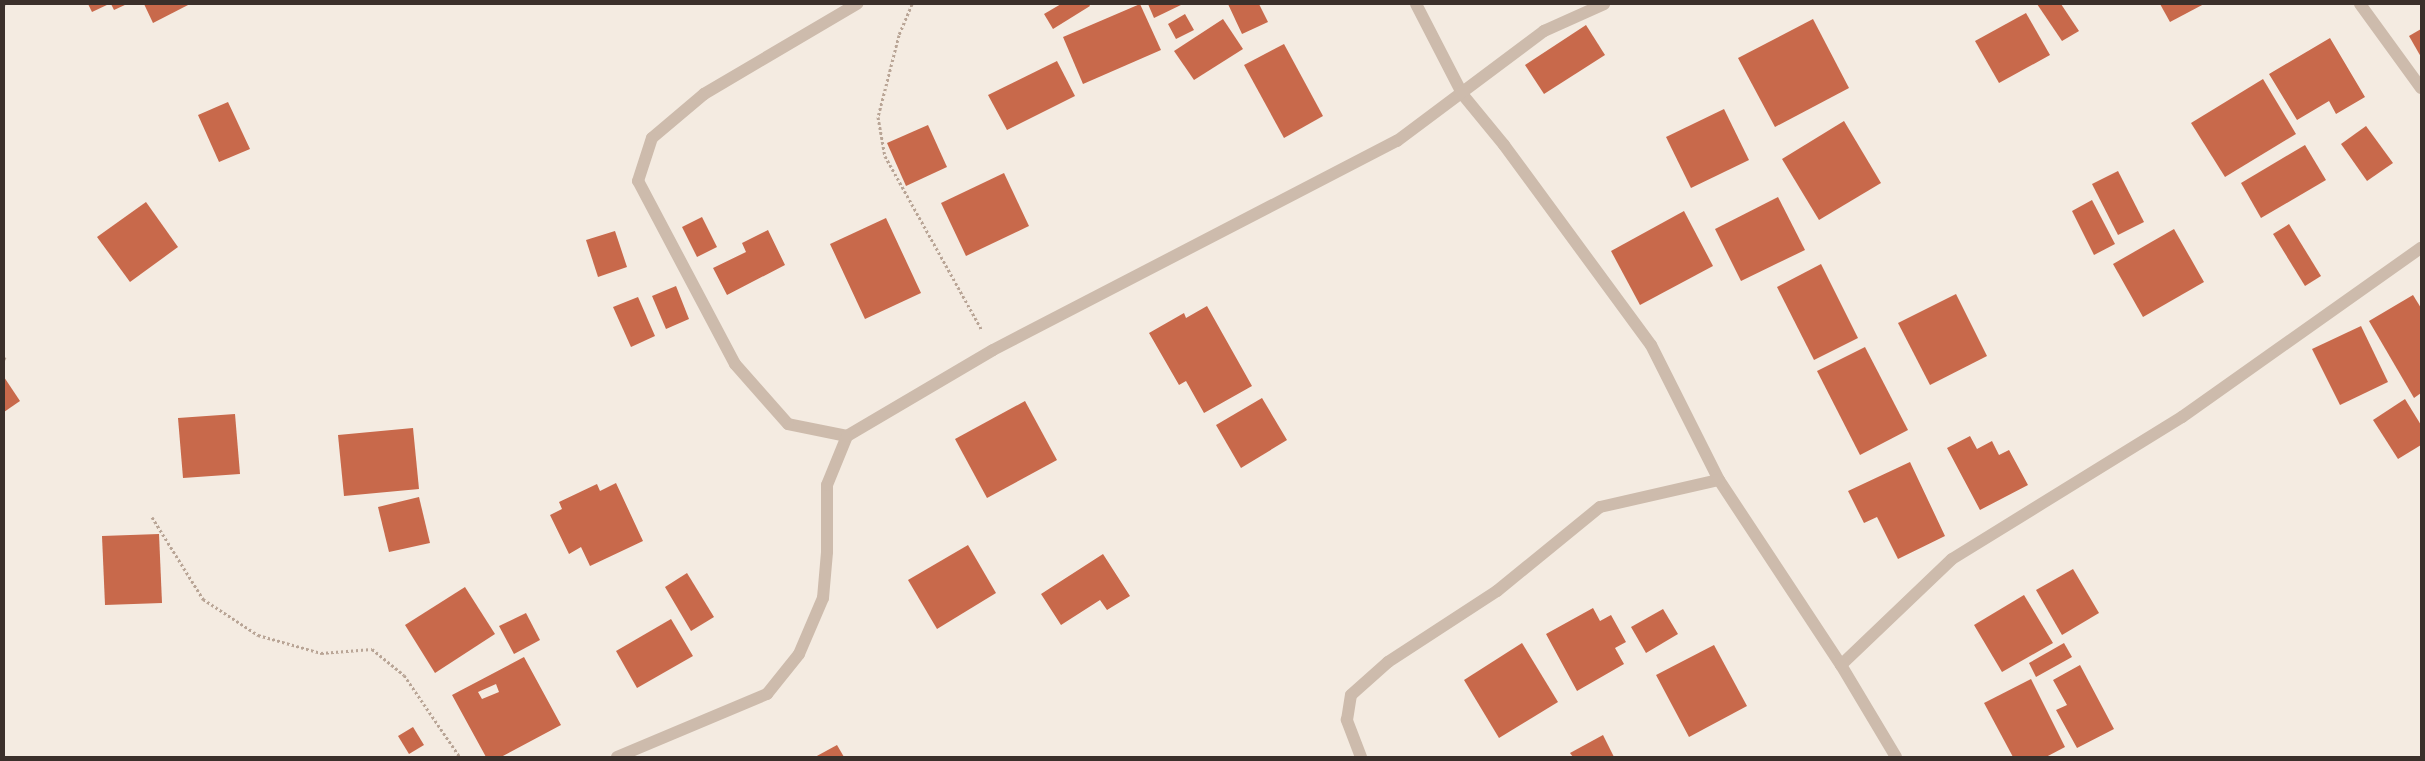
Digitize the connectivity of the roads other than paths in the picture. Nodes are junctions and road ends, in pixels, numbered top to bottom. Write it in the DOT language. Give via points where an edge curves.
graph roads {
  1 [pos="857,4"];
  2 [pos="1416,4"];
  3 [pos="1604,4"];
  4 [pos="2360,4"];
  5 [pos="2421,88"];
  6 [pos="1463,95"];
  7 [pos="2421,248"];
  8 [pos="847,436"];
  9 [pos="1720,480"];
  10 [pos="1841,664"];
  11 [pos="617,757"];
  12 [pos="1361,757"];
  13 [pos="1896,757"];
  1 -- 8 [label="street" via="704,94 652,138 638,181 735,364 788,424"];
  2 -- 6 [label="street"];
  3 -- 6 [label="street" via="1544,32"];
  4 -- 5 [label="street"];
  6 -- 8 [label="street" via="1396,142 993,350"];
  6 -- 9 [label="street" via="1504,145 1651,346"];
  7 -- 10 [label="street" via="2182,416 1952,559"];
  8 -- 11 [label="street" via="827,485 823,598 799,654 766,694"];
  9 -- 10 [label="street"];
  9 -- 12 [label="street" via="1600,508 1497,591 1388,662 1351,695 1347,720"];
  10 -- 13 [label="street"];
}
